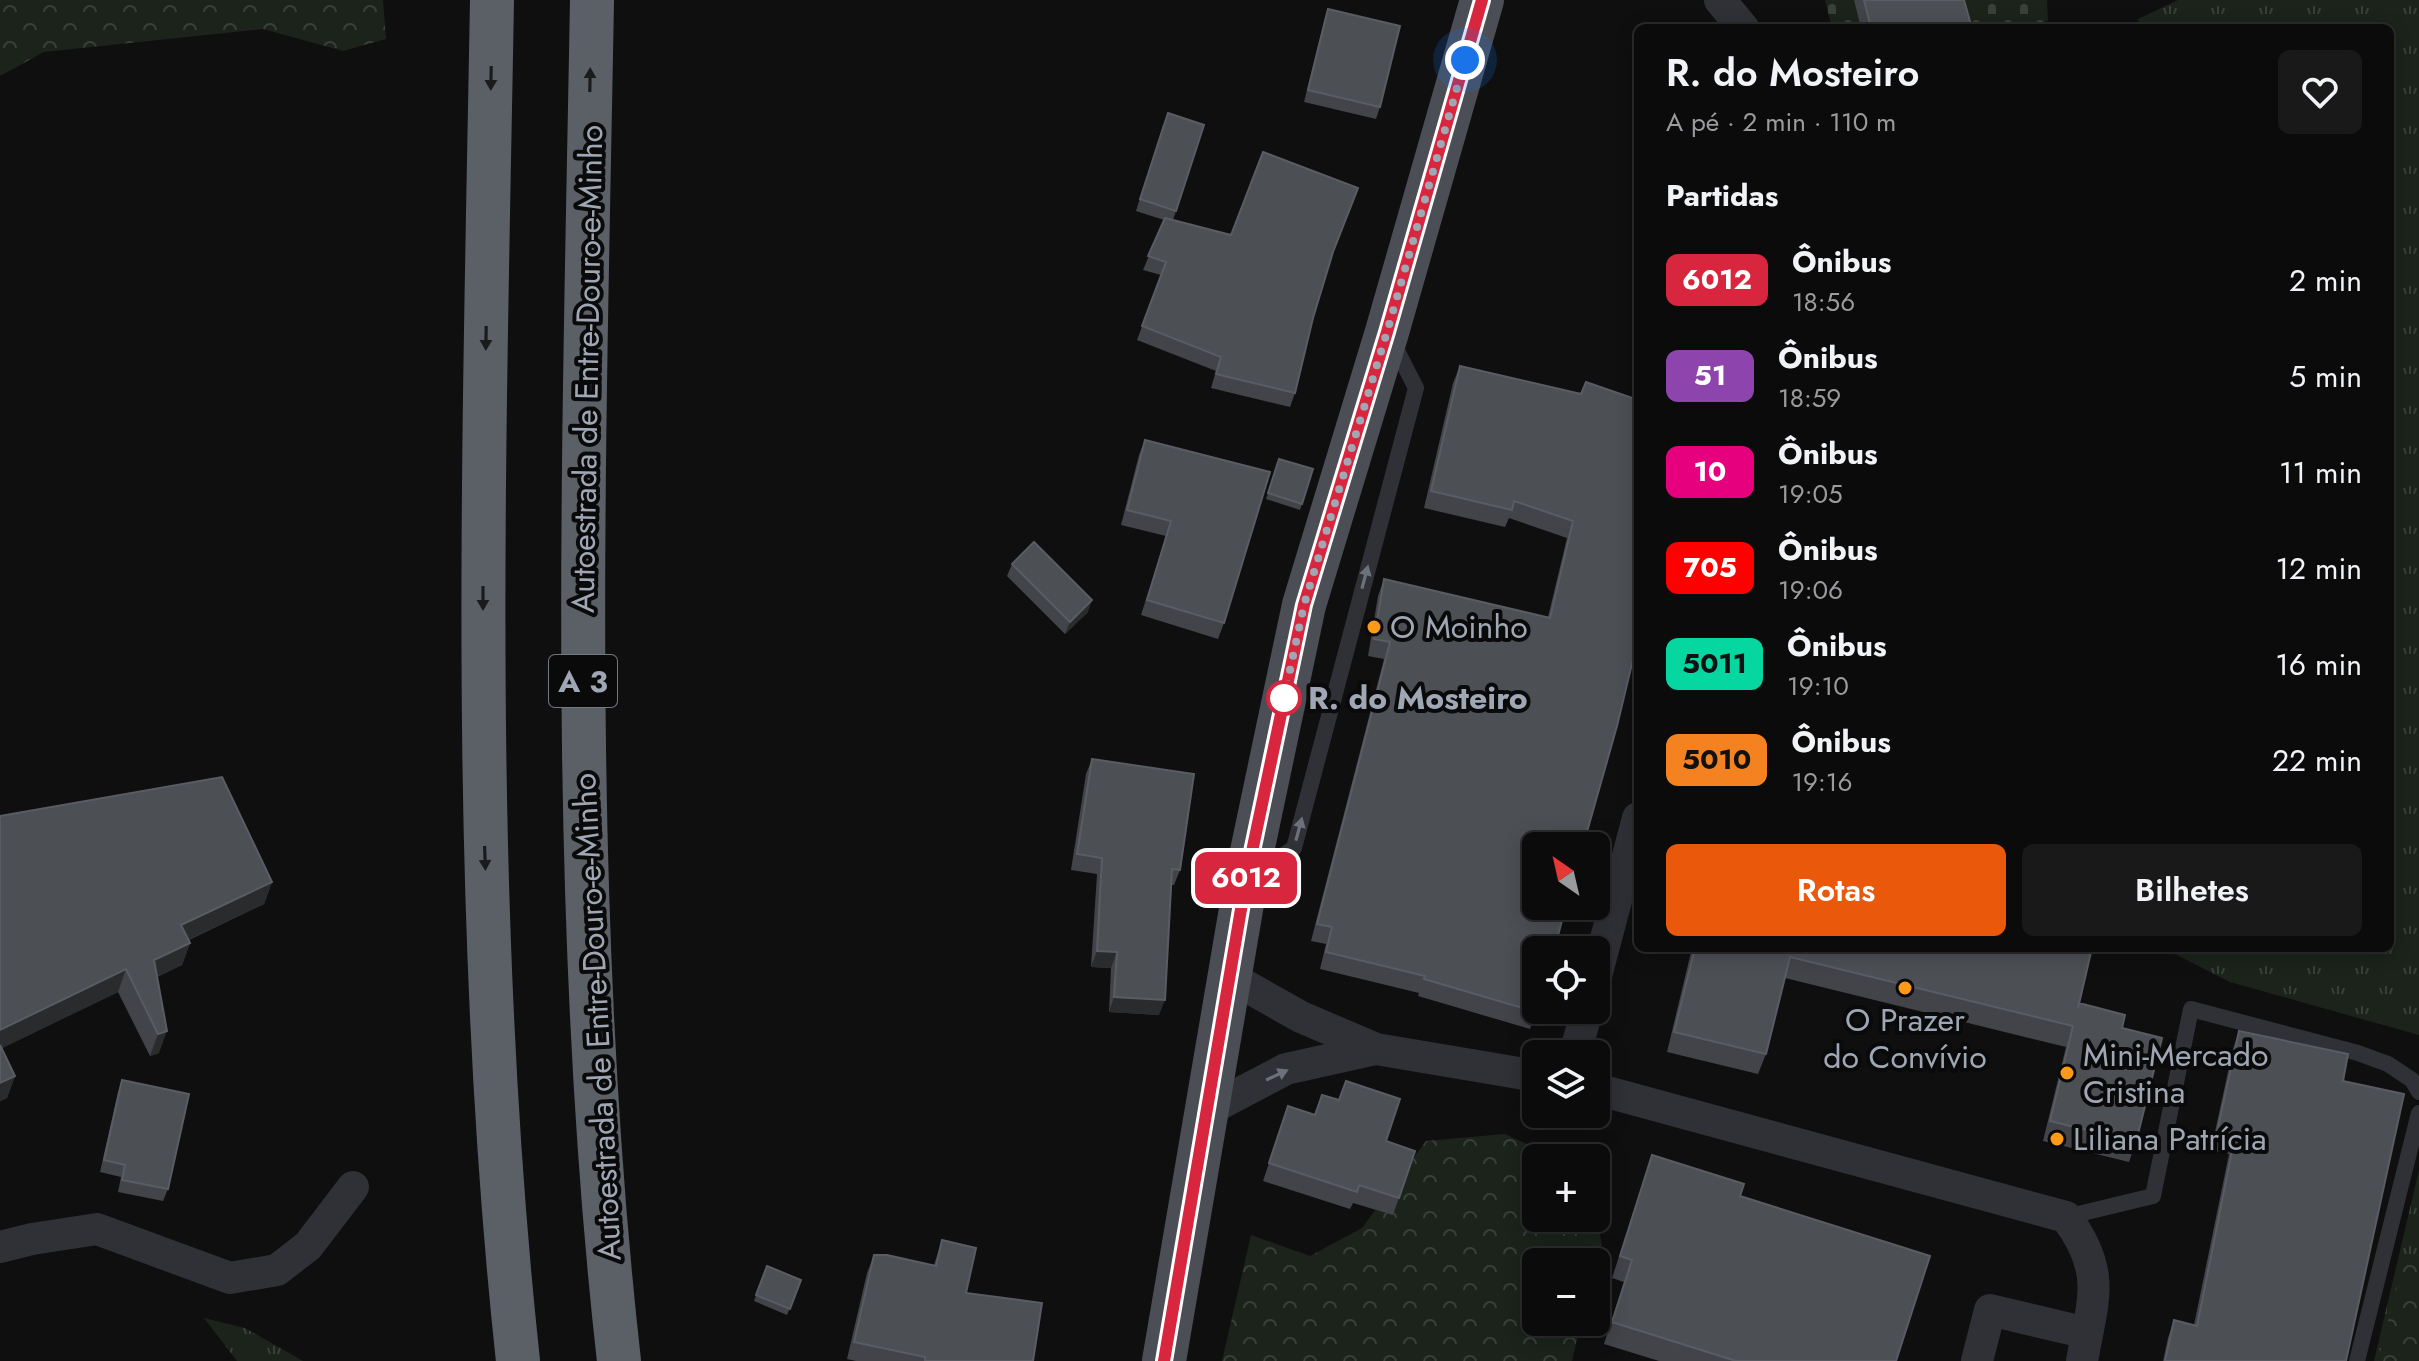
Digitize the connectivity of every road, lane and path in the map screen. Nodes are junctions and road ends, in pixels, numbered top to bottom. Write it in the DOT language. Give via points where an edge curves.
graph roads {
  1 [pos="492,0"];
  2 [pos="592,0"];
  3 [pos="1482,0"];
  4 [pos="1720,0"];
  5 [pos="1740,24"];
  6 [pos="1634,833"];
  7 [pos="1607,936"];
  8 [pos="1230,977"];
  9 [pos="1376,1049"];
  10 [pos="1522,1074"];
  11 [pos="2419,1092"];
  12 [pos="1610,1093"];
  13 [pos="1208,1110"];
  14 [pos="2419,1113"];
  15 [pos="353,1187"];
  16 [pos="2066,1217"];
  17 [pos="0,1247"];
  18 [pos="2084,1347"];
  19 [pos="518,1361"];
  20 [pos="619,1361"];
  21 [pos="1164,1361"];
  22 [pos="1977,1361"];
  23 [pos="2357,1361"];
  1 -- 19 [label="highway, one-way" via="483,510 484,833 499,1156"];
  20 -- 2 [label="highway, Autoestrada de Entre-Douro-e-Minho / A 3, one-way" via="601,1172 584,780"];
  3 -- 8 [label="main road" via="1304,605"];
  4 -- 5 [label="street"];
  6 -- 7 [label="street"];
  8 -- 9 [label="street" via="1301,1017"];
  8 -- 13 [label="main road"];
  9 -- 10 [label="street"];
  13 -- 9 [label="street, one-way" via="1286,1069"];
  11 -- 16 [label="lane" via="2412,1080 2388,1064 2358,1053 2191,1009 2153,1196"];
  12 -- 16 [label="street"];
  13 -- 21 [label="main road"];
  14 -- 23 [label="lane"];
  15 -- 17 [label="street" via="308,1246 277,1270 230,1278 97,1229"];
  16 -- 18 [label="street" via="2082,1238 2094,1274"];
  18 -- 22 [label="street" via="1990,1310"];
}
